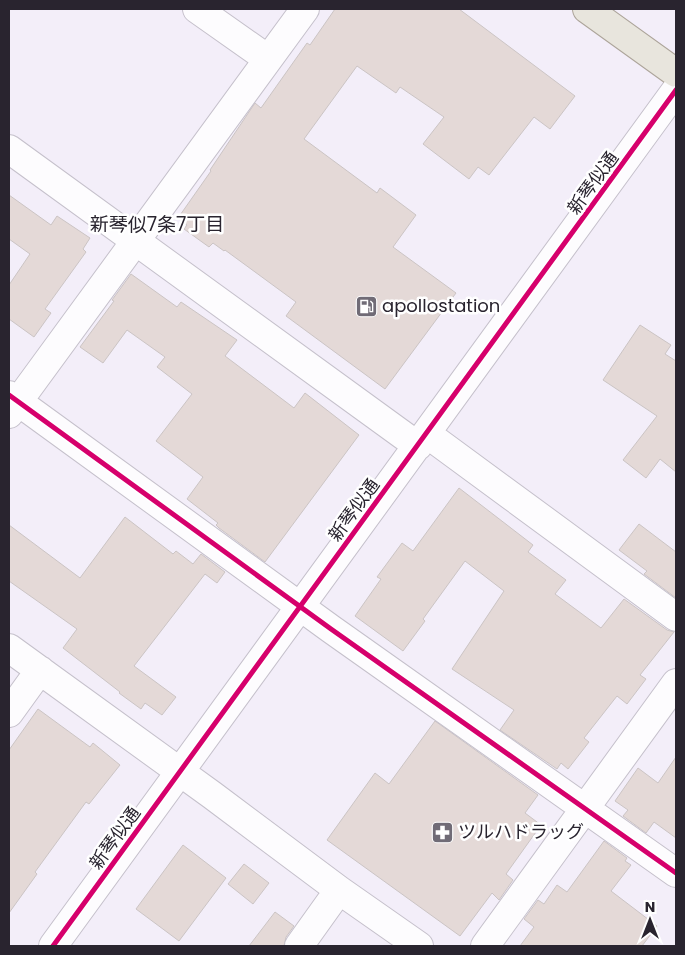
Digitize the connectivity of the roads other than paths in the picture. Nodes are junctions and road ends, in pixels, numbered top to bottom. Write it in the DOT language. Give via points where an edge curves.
graph roads {
  1 [pos="197,9"];
  2 [pos="304,9"];
  3 [pos="587,9"];
  4 [pos="268,59"];
  5 [pos="676,73"];
  6 [pos="676,90"];
  7 [pos="9,149"];
  8 [pos="135,241"];
  9 [pos="12,404"];
  10 [pos="422,440"];
  11 [pos="300,607"];
  12 [pos="676,617"];
  13 [pos="9,648"];
  14 [pos="40,670"];
  15 [pos="676,683"];
  16 [pos="9,713"];
  17 [pos="180,772"];
  18 [pos="586,808"];
  19 [pos="676,874"];
  20 [pos="339,890"];
  21 [pos="53,946"];
  22 [pos="299,946"];
  23 [pos="419,946"];
  24 [pos="485,946"];
  1 -- 4 [label="street"];
  2 -- 4 [label="street"];
  3 -- 5 [label="main road"];
  4 -- 8 [label="street"];
  6 -- 10 [label="street, 新琴似通"];
  7 -- 8 [label="street"];
  8 -- 9 [label="street"];
  8 -- 10 [label="street"];
  9 -- 11 [label="street"];
  10 -- 11 [label="street, 新琴似通"];
  10 -- 12 [label="street"];
  11 -- 17 [label="street, 新琴似通"];
  11 -- 18 [label="street"];
  13 -- 14 [label="street"];
  14 -- 16 [label="street"];
  14 -- 17 [label="street"];
  15 -- 18 [label="street"];
  17 -- 20 [label="street"];
  17 -- 21 [label="street, 新琴似通"];
  18 -- 19 [label="street"];
  18 -- 24 [label="street"];
  20 -- 22 [label="street"];
  20 -- 23 [label="street"];
}
